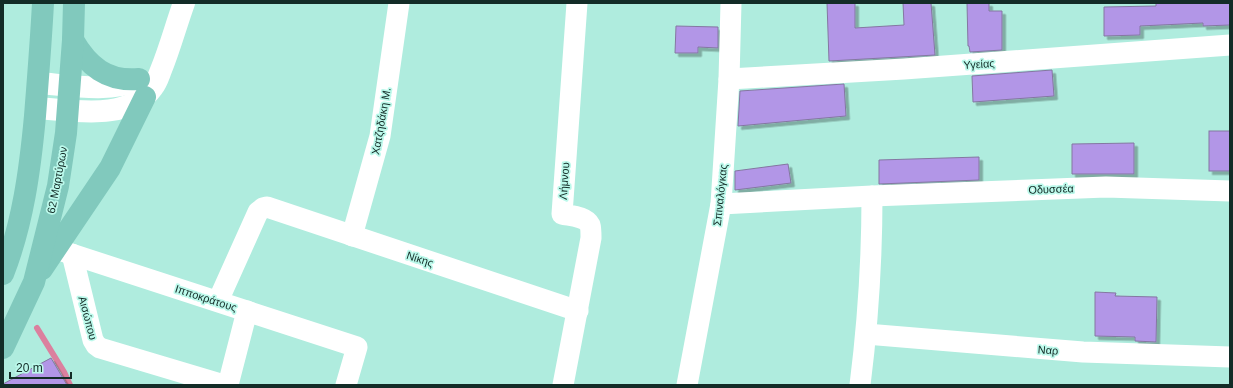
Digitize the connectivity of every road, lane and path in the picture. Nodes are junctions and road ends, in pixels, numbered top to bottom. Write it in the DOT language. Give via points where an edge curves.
graph roads {
  1 [pos="42,3"];
  2 [pos="74,3"];
  3 [pos="184,3"];
  4 [pos="399,3"];
  5 [pos="577,3"];
  6 [pos="731,3"];
  7 [pos="73,40"];
  8 [pos="1230,45"];
  9 [pos="728,79"];
  10 [pos="38,83"];
  11 [pos="70,86"];
  12 [pos="142,88"];
  13 [pos="36,108"];
  14 [pos="68,110"];
  15 [pos="1230,190"];
  16 [pos="872,196"];
  17 [pos="721,204"];
  18 [pos="352,236"];
  19 [pos="64,251"];
  20 [pos="3,274"];
  21 [pos="34,282"];
  22 [pos="218,302"];
  23 [pos="247,311"];
  24 [pos="578,311"];
  25 [pos="866,334"];
  26 [pos="3,348"];
  27 [pos="1230,357"];
  28 [pos="224,385"];
  29 [pos="228,385"];
  30 [pos="346,385"];
  31 [pos="563,385"];
  32 [pos="687,385"];
  33 [pos="860,385"];
  1 -- 10 [label="main road"];
  2 -- 7 [label="main road, 62 Μαρτύρων"];
  3 -- 12 [label="main road" via="154,86"];
  4 -- 18 [label="street, Χατζηδάκη Μ." via="380,136"];
  5 -- 24 [label="street, Λήμνου" via="562,214 581,218 590,225 591,238"];
  6 -- 9 [label="street, Σπιναλόγκας"];
  7 -- 11 [label="main road, 62 Μαρτύρων"];
  7 -- 12 [label="main road" via="92,66 102,73"];
  8 -- 9 [label="street, Υγείας"];
  9 -- 17 [label="street, Σπιναλόγκας"];
  10 -- 11 [label="main road"];
  10 -- 13 [label="main road"];
  11 -- 12 [label="main road"];
  11 -- 14 [label="main road, 62 Μαρτύρων"];
  12 -- 14 [label="main road" via="130,106 111,111"];
  12 -- 19 [label="main road" via="110,168"];
  13 -- 14 [label="main road"];
  13 -- 20 [label="main road" via="23,210"];
  14 -- 21 [label="main road, 62 Μαρτύρων" via="58,186"];
  15 -- 16 [label="street, Οδυσσέα" via="1106,187"];
  16 -- 17 [label="street, Οδυσσέα"];
  16 -- 25 [label="street"];
  17 -- 32 [label="street, Σπιναλόγκας"];
  18 -- 22 [label="street, Νίκης" via="267,207 262,208"];
  18 -- 24 [label="street, Νίκης"];
  19 -- 21 [label="main road"];
  19 -- 22 [label="street, Ιπποκράτους"];
  19 -- 28 [label="street, Αισώπου" via="96,345"];
  21 -- 26 [label="main road, 62 Μαρτύρων"];
  22 -- 23 [label="street, Ιπποκράτους"];
  23 -- 29 [label="street"];
  23 -- 30 [label="street, Ιπποκράτους" via="357,347"];
  24 -- 31 [label="street, Λήμνου"];
  25 -- 27 [label="street, Ναρ" via="1083,352"];
  25 -- 33 [label="street"];
}
